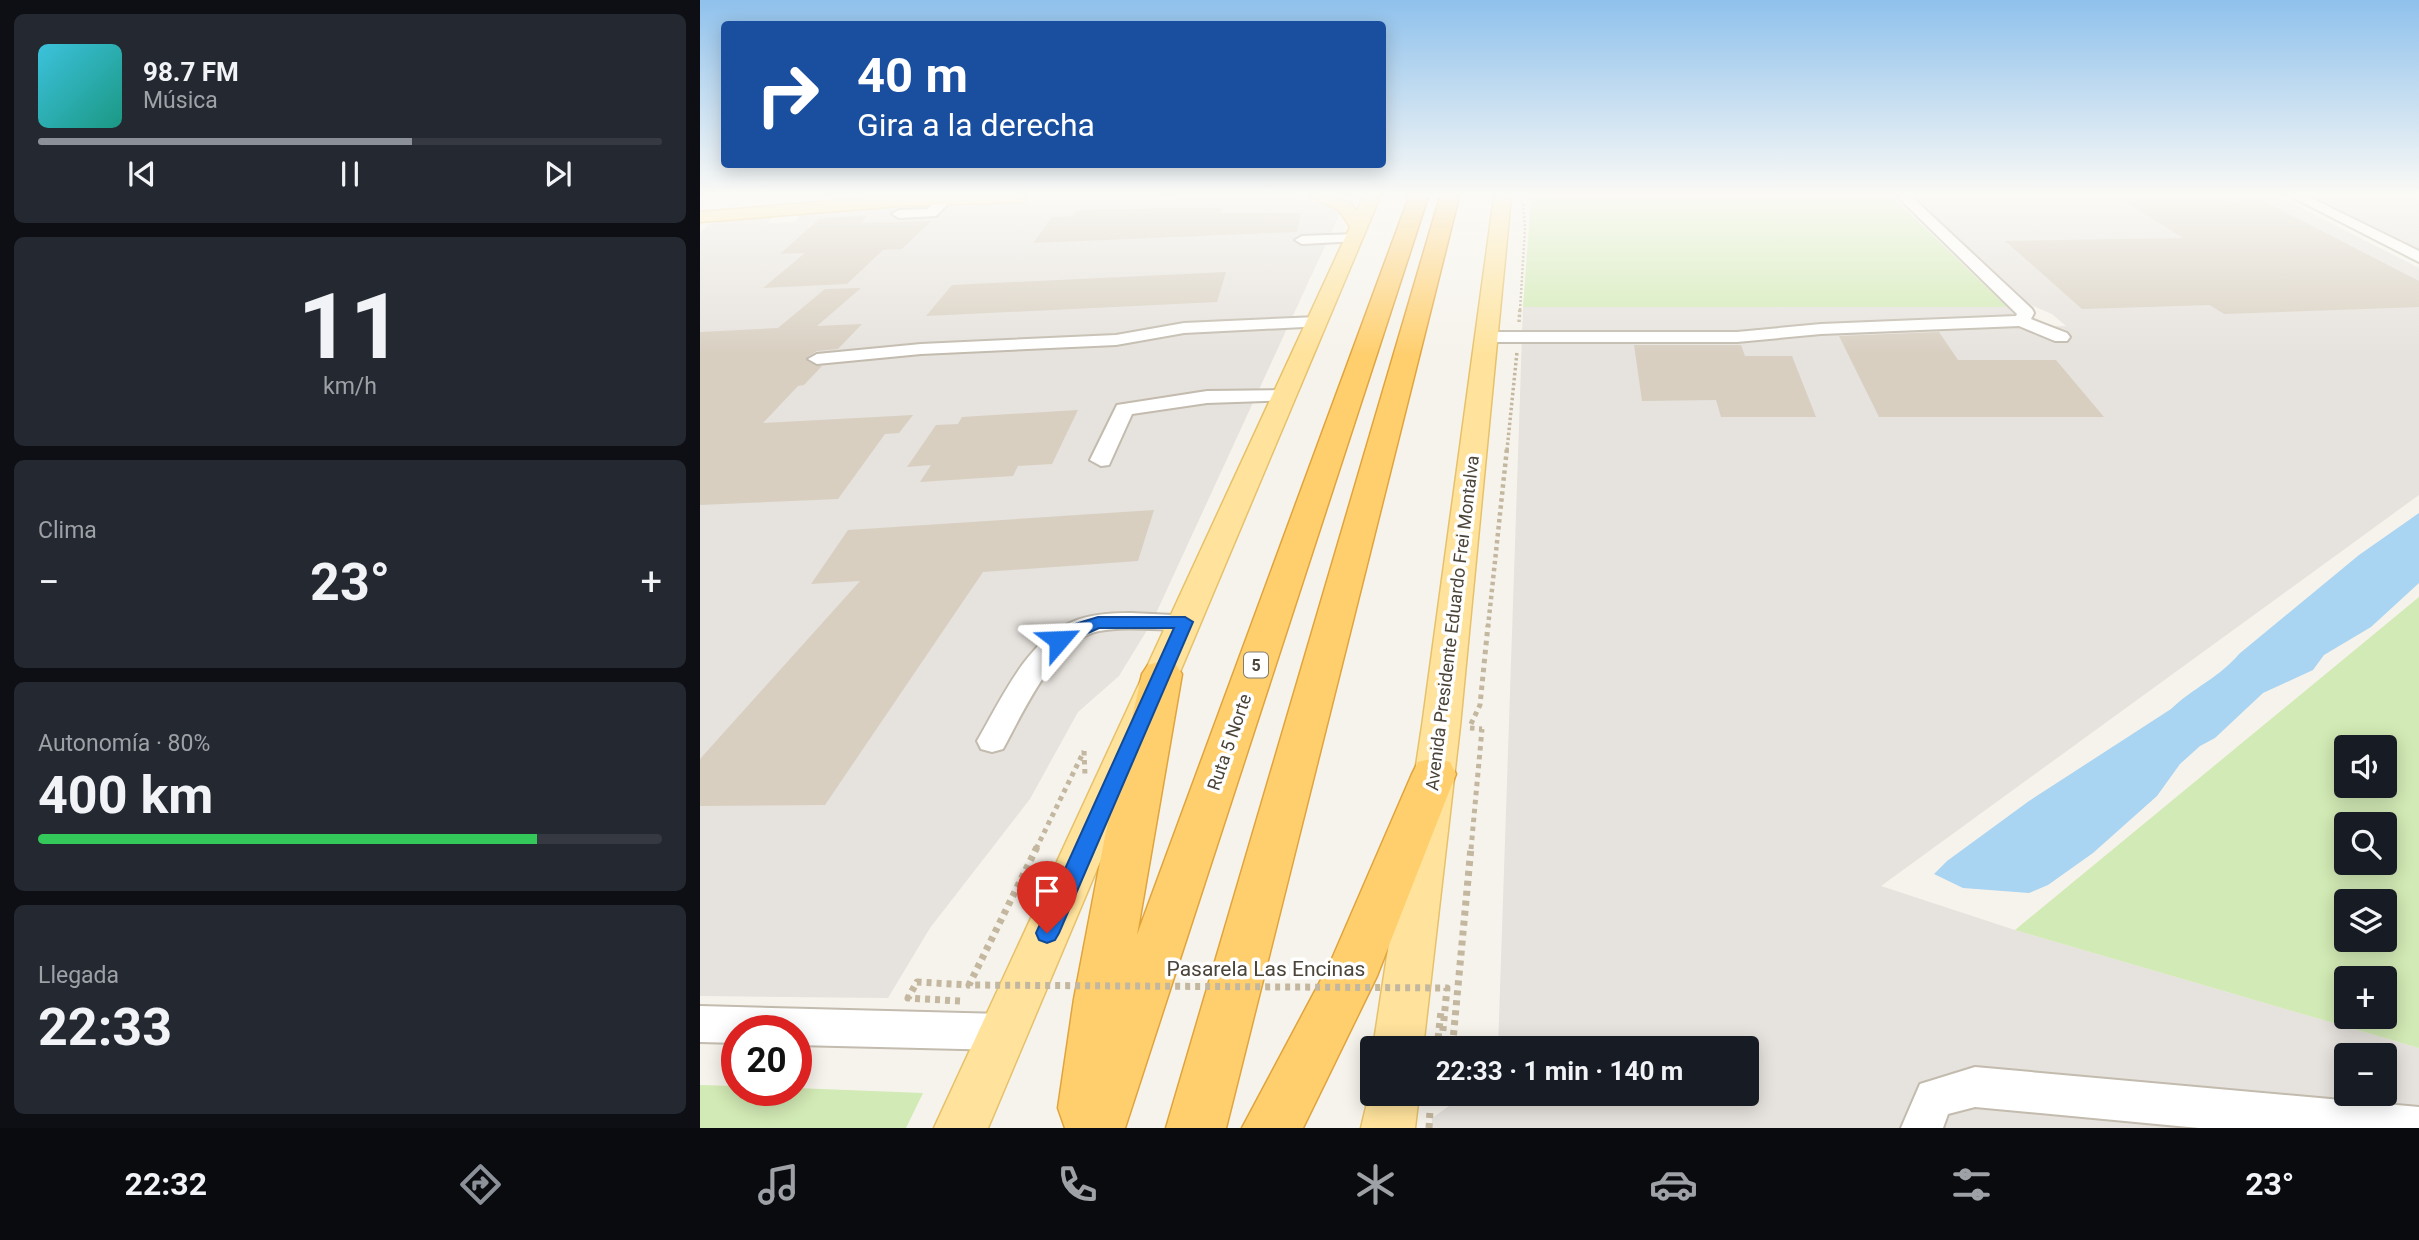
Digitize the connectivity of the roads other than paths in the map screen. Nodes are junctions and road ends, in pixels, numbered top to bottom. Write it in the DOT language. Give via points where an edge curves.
graph roads {
  1 [pos="1350,250"];
  2 [pos="1416,250"];
  3 [pos="1421,250"];
  4 [pos="1503,250"];
  5 [pos="1956,250"];
  6 [pos="2023,317"];
  7 [pos="1317,322"];
  8 [pos="1502,337"];
  9 [pos="2061,337"];
  10 [pos="817,359"];
  11 [pos="1184,382"];
  12 [pos="1288,388"];
  13 [pos="1101,460"];
  14 [pos="1185,622"];
  15 [pos="1162,674"];
  16 [pos="992,741"];
  17 [pos="1451,757"];
  18 [pos="700,1024"];
  19 [pos="1003,1032"];
  20 [pos="1400,1036"];
  21 [pos="1391,1106"];
  22 [pos="961,1128"];
  23 [pos="1085,1128"];
  24 [pos="1095,1128"];
  25 [pos="1196,1128"];
  26 [pos="1272,1128"];
  27 [pos="1388,1128"];
  28 [pos="1922,1128"];
  29 [pos="2419,1128"];
  1 -- 7 [label="main road"];
  2 -- 24 [label="highway, Ruta 5 Norte / 5"];
  3 -- 25 [label="highway, Ruta 5 Norte / 5"];
  4 -- 8 [label="main road, Avenida Presidente Eduardo Frei Montalva"];
  5 -- 6 [label="street"];
  6 -- 8 [label="street" via="1737,337"];
  6 -- 9 [label="street"];
  7 -- 10 [label="street" via="1184,328 1116,340"];
  7 -- 12 [label="main road"];
  8 -- 17 [label="main road, Avenida Presidente Eduardo Frei Montalva"];
  11 -- 12 [label="street"];
  12 -- 13 [label="street" via="1124,409"];
  12 -- 14 [label="main road"];
  14 -- 15 [label="main road"];
  14 -- 16 [label="street" via="1098,623 1068,634 1052,647"];
  15 -- 19 [label="main road"];
  15 -- 23 [label="highway" via="1104,974"];
  17 -- 20 [label="main road, Avenida Presidente Eduardo Frei Montalva"];
  17 -- 26 [label="highway" via="1350,976"];
  18 -- 19 [label="street"];
  19 -- 22 [label="main road"];
  21 -- 27 [label="main road"];
  28 -- 29 [label="street" via="1934,1098 1975,1087"];
}
